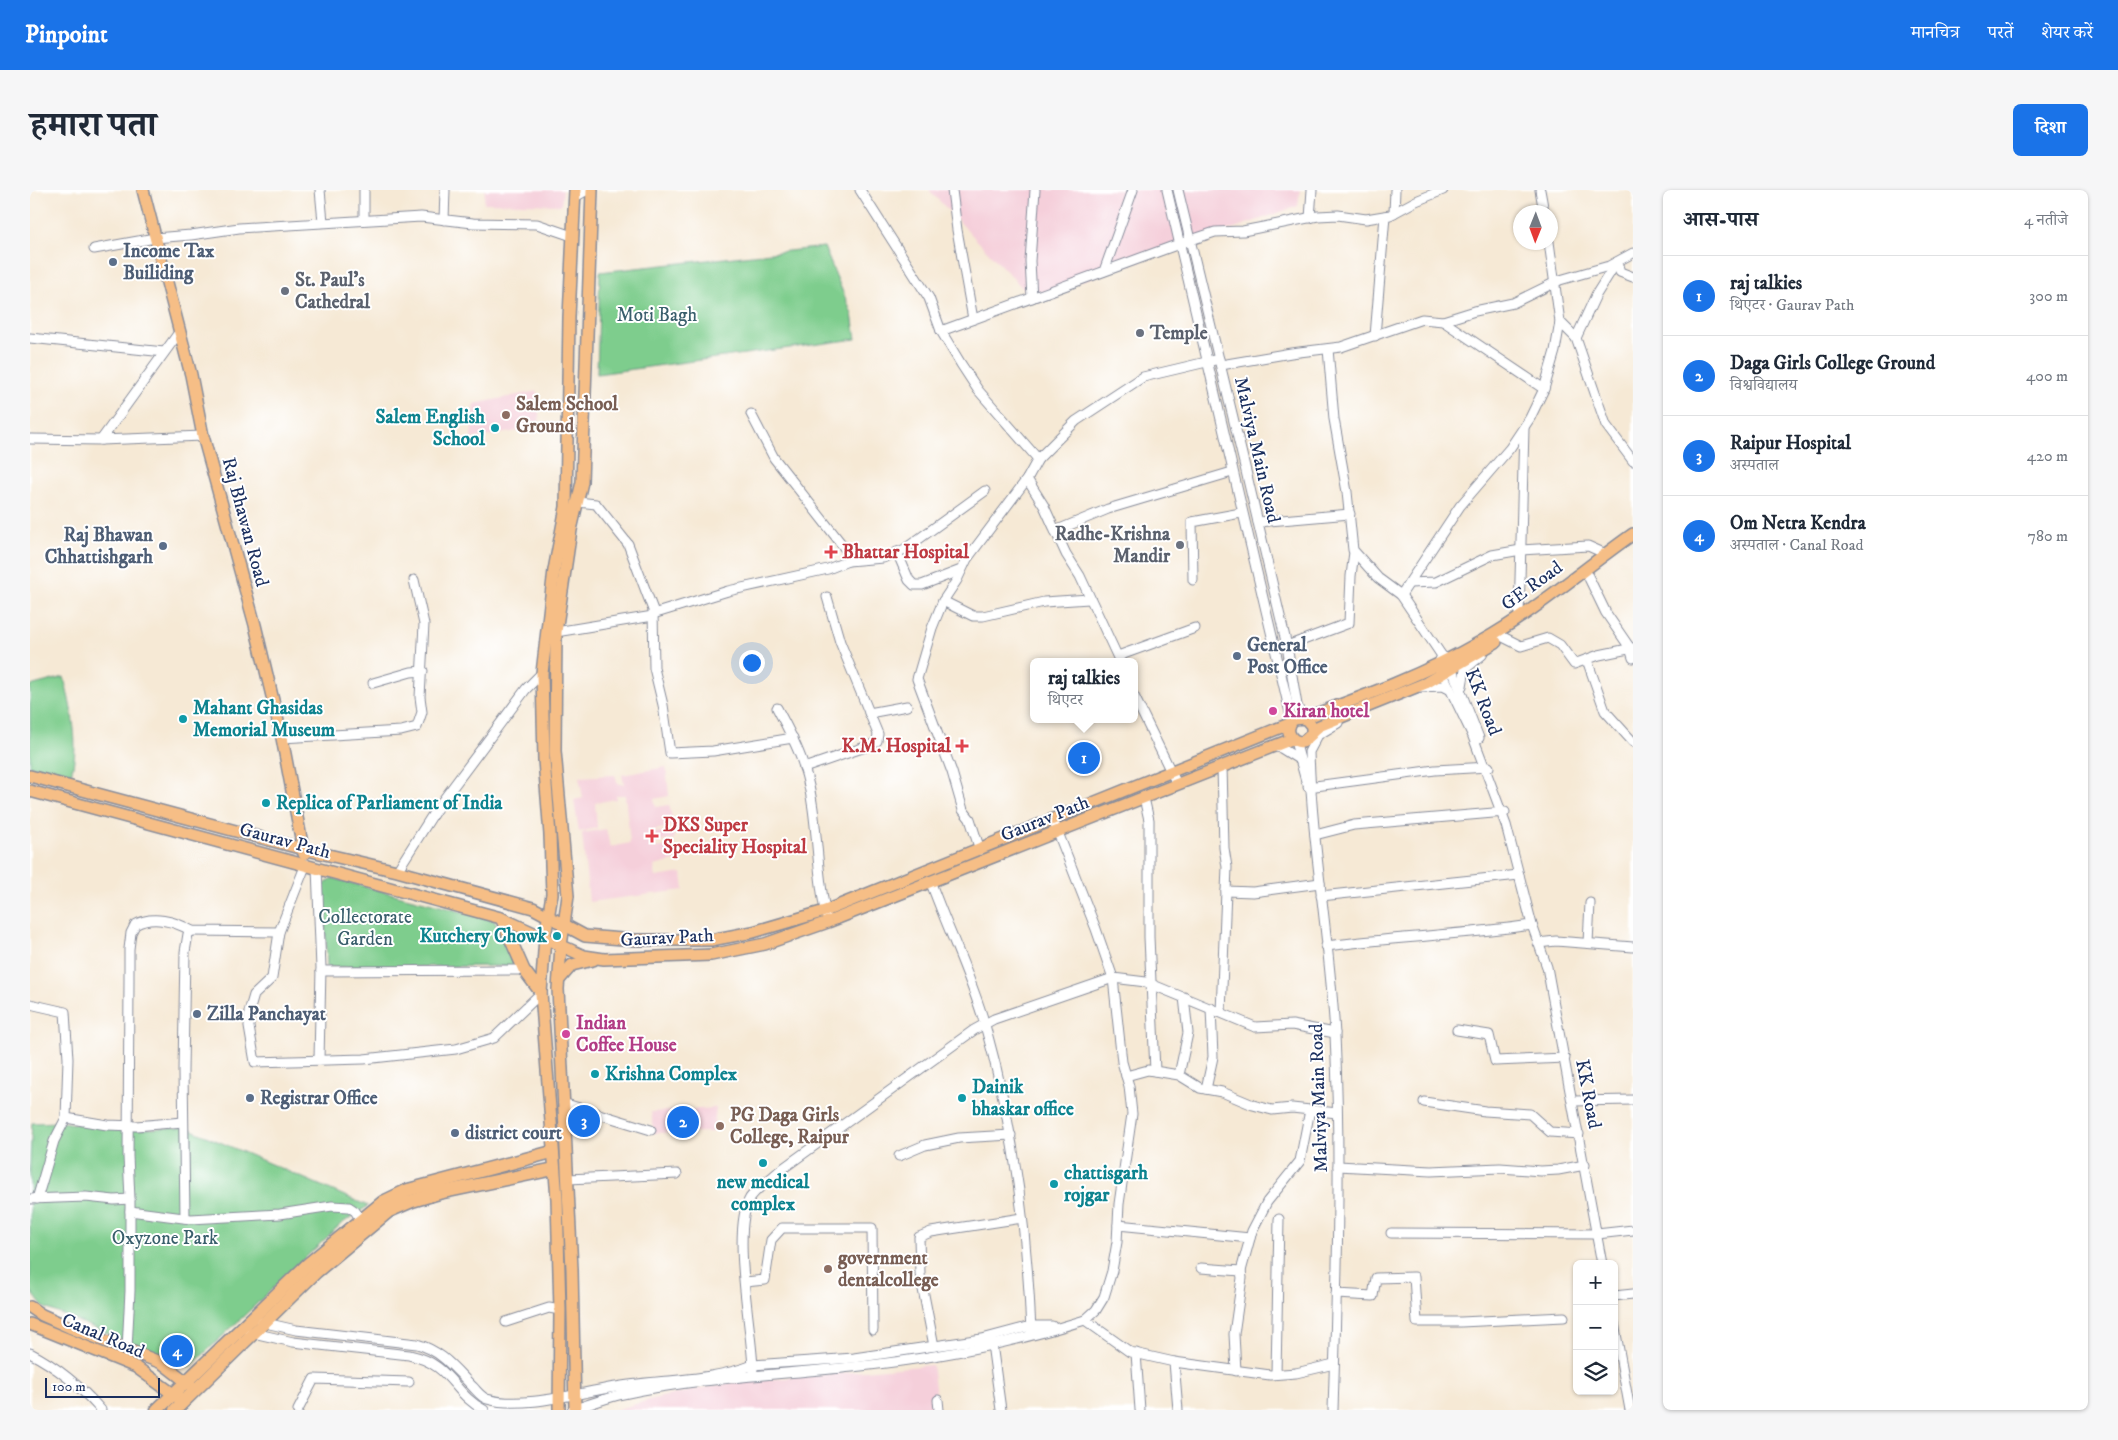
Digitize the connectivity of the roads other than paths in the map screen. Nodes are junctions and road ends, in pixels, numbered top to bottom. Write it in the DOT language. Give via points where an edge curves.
graph roads {
  1 [pos="143,190"];
  2 [pos="320,190"];
  3 [pos="364,190"];
  4 [pos="445,190"];
  5 [pos="587,190"];
  6 [pos="592,190"];
  7 [pos="860,190"];
  8 [pos="952,190"];
  9 [pos="1034,190"];
  10 [pos="1133,190"];
  11 [pos="1167,190"];
  12 [pos="1178,190"];
  13 [pos="1312,190"];
  14 [pos="1395,190"];
  15 [pos="1443,190"];
  16 [pos="1540,190"];
  17 [pos="575,194"];
  18 [pos="1543,205"];
  19 [pos="1390,214"];
  20 [pos="1310,218"];
  21 [pos="364,219"];
  22 [pos="444,220"];
  23 [pos="323,222"];
  24 [pos="572,236"];
  25 [pos="155,238"];
  26 [pos="1191,241"];
  27 [pos="1179,244"];
  28 [pos="94,249"];
  29 [pos="1551,250"];
  30 [pos="1633,253"];
  31 [pos="1616,262"];
  32 [pos="1104,271"];
  33 [pos="1633,277"];
  34 [pos="1555,283"];
  35 [pos="1032,298"];
  36 [pos="973,319"];
  37 [pos="1443,321"];
  38 [pos="1560,322"];
  39 [pos="180,331"];
  40 [pos="941,331"];
  41 [pos="1375,336"];
  42 [pos="30,338"];
  43 [pos="1576,338"];
  44 [pos="1328,349"];
  45 [pos="164,352"];
  46 [pos="1220,362"];
  47 [pos="1206,363"];
  48 [pos="1544,389"];
  49 [pos="752,414"];
  50 [pos="1524,428"];
  51 [pos="203,436"];
  52 [pos="30,439"];
  53 [pos="101,440"];
  54 [pos="1038,459"];
  55 [pos="1633,461"];
  56 [pos="1232,472"];
  57 [pos="1027,479"];
  58 [pos="985,491"];
  59 [pos="578,502"];
  60 [pos="1241,513"];
  61 [pos="1350,514"];
  62 [pos="1258,522"];
  63 [pos="1054,531"];
  64 [pos="1633,534"];
  65 [pos="1633,543"];
  66 [pos="1520,550"];
  67 [pos="896,552"];
  68 [pos="1354,552"];
  69 [pos="1606,554"];
  70 [pos="848,561"];
  71 [pos="961,570"];
  72 [pos="1588,576"];
  73 [pos="414,580"];
  74 [pos="1194,580"];
  75 [pos="1409,583"];
  76 [pos="1401,595"];
  77 [pos="826,597"];
  78 [pos="1089,599"];
  79 [pos="943,601"];
  80 [pos="653,615"];
  81 [pos="1519,617"];
  82 [pos="1195,628"];
  83 [pos="556,632"];
  84 [pos="1501,634"];
  85 [pos="1492,644"];
  86 [pos="1287,646"];
  87 [pos="1632,648"];
  88 [pos="1118,658"];
  89 [pos="1121,658"];
  90 [pos="1633,658"];
  91 [pos="1587,660"];
  92 [pos="1445,664"];
  93 [pos="423,671"];
  94 [pos="542,673"];
  95 [pos="373,683"];
  96 [pos="549,685"];
  97 [pos="1414,688"];
  98 [pos="1449,689"];
  99 [pos="1462,690"];
  100 [pos="1138,705"];
  101 [pos="907,706"];
  102 [pos="777,708"];
  103 [pos="1361,710"];
  104 [pos="869,714"];
  105 [pos="1297,720"];
  106 [pos="1313,731"];
  107 [pos="282,738"];
  108 [pos="793,738"];
  109 [pos="1294,740"];
  110 [pos="1633,742"];
  111 [pos="1271,746"];
  112 [pos="1300,760"];
  113 [pos="1222,766"];
  114 [pos="1487,767"];
  115 [pos="804,768"];
  116 [pos="1170,773"];
  117 [pos="30,776"];
  118 [pos="1176,784"];
  119 [pos="1310,787"];
  120 [pos="30,791"];
  121 [pos="1144,798"];
  122 [pos="1503,812"];
  123 [pos="1053,820"];
  124 [pos="1059,833"];
  125 [pos="1315,835"];
  126 [pos="303,849"];
  127 [pos="980,850"];
  128 [pos="306,864"];
  129 [pos="317,868"];
  130 [pos="397,871"];
  131 [pos="1518,875"];
  132 [pos="931,883"];
  133 [pos="1320,883"];
  134 [pos="1226,891"];
  135 [pos="1321,896"];
  136 [pos="1590,903"];
  137 [pos="548,916"];
  138 [pos="826,917"];
  139 [pos="501,918"];
  140 [pos="565,925"];
  141 [pos="1532,926"];
  142 [pos="192,931"];
  143 [pos="279,932"];
  144 [pos="545,938"];
  145 [pos="1538,943"];
  146 [pos="1588,943"];
  147 [pos="561,946"];
  148 [pos="1326,946"];
  149 [pos="1633,947"];
  150 [pos="604,959"];
  151 [pos="524,970"];
  152 [pos="321,972"];
  153 [pos="1112,978"];
  154 [pos="558,982"];
  155 [pos="1150,984"];
  156 [pos="540,993"];
  157 [pos="1184,997"];
  158 [pos="30,1004"];
  159 [pos="1211,1008"];
  160 [pos="1222,1012"];
  161 [pos="985,1024"];
  162 [pos="1457,1030"];
  163 [pos="1335,1033"];
  164 [pos="1565,1058"];
  165 [pos="318,1060"];
  166 [pos="1155,1071"];
  167 [pos="1179,1074"];
  168 [pos="1126,1076"];
  169 [pos="1206,1089"];
  170 [pos="1633,1100"];
  171 [pos="1573,1101"];
  172 [pos="1424,1102"];
  173 [pos="564,1103"];
  174 [pos="1310,1110"];
  175 [pos="1337,1113"];
  176 [pos="66,1118"];
  177 [pos="183,1122"];
  178 [pos="128,1126"];
  179 [pos="651,1130"];
  180 [pos="1579,1134"];
  181 [pos="1011,1135"];
  182 [pos="552,1152"];
  183 [pos="899,1156"];
  184 [pos="1585,1165"];
  185 [pos="1338,1166"];
  186 [pos="554,1169"];
  187 [pos="676,1174"];
  188 [pos="568,1179"];
  189 [pos="34,1199"];
  190 [pos="130,1199"];
  191 [pos="130,1211"];
  192 [pos="185,1218"];
  193 [pos="1022,1218"];
  194 [pos="1279,1219"];
  195 [pos="364,1223"];
  196 [pos="1118,1225"];
  197 [pos="1633,1230"];
  198 [pos="1391,1233"];
  199 [pos="1597,1234"];
  200 [pos="1250,1238"];
  201 [pos="1601,1260"];
  202 [pos="1201,1268"];
  203 [pos="1241,1271"];
  204 [pos="745,1282"];
  205 [pos="1336,1294"];
  206 [pos="1633,1294"];
  207 [pos="1618,1296"];
  208 [pos="30,1307"];
  209 [pos="560,1310"];
  210 [pos="1564,1317"];
  211 [pos="258,1320"];
  212 [pos="1085,1320"];
  213 [pos="506,1322"];
  214 [pos="30,1324"];
  215 [pos="241,1328"];
  216 [pos="873,1330"];
  217 [pos="1031,1330"];
  218 [pos="253,1334"];
  219 [pos="992,1344"];
  220 [pos="1618,1345"];
  221 [pos="934,1346"];
  222 [pos="126,1349"];
  223 [pos="30,1353"];
  224 [pos="1136,1354"];
  225 [pos="1174,1362"];
  226 [pos="1334,1364"];
  227 [pos="753,1365"];
  228 [pos="1236,1371"];
  229 [pos="1276,1374"];
  230 [pos="753,1377"];
  231 [pos="409,1382"];
  232 [pos="192,1386"];
  233 [pos="576,1396"];
  234 [pos="181,1404"];
  235 [pos="558,1405"];
  236 [pos="101,1410"];
  237 [pos="157,1410"];
  238 [pos="298,1410"];
  239 [pos="484,1410"];
  240 [pos="574,1410"];
  241 [pos="1001,1410"];
  242 [pos="1140,1410"];
  243 [pos="1178,1410"];
  244 [pos="1333,1410"];
  245 [pos="1630,1410"];
  1 -- 25 [label="main road, Raj Bhawan Road"];
  2 -- 23 [label="street"];
  3 -- 21 [label="street"];
  4 -- 22 [label="street"];
  5 -- 17 [label="street"];
  6 -- 59 [label="main road" via="582,482"];
  7 -- 40 [label="street" via="929,298"];
  8 -- 36 [label="street"];
  9 -- 35 [label="street" via="1030,261"];
  10 -- 32 [label="street"];
  11 -- 27 [label="street, Malviya Main Road"];
  12 -- 26 [label="street, Malviya Main Road"];
  13 -- 20 [label="street"];
  14 -- 19 [label="street"];
  15 -- 19 [label="street"];
  16 -- 18 [label="street"];
  17 -- 24 [label="main road"];
  19 -- 20 [label="street" via="1366,218 1338,215"];
  19 -- 41 [label="street"];
  20 -- 26 [label="street" via="1243,231 1215,232"];
  21 -- 22 [label="street" via="421,217"];
  21 -- 23 [label="street"];
  22 -- 24 [label="street" via="537,224"];
  23 -- 25 [label="street"];
  24 -- 94 [label="main road" via="566,507 554,570"];
  25 -- 28 [label="street"];
  25 -- 39 [label="main road, Raj Bhawan Road"];
  26 -- 27 [label="street"];
  26 -- 46 [label="street, Malviya Main Road"];
  27 -- 32 [label="street"];
  27 -- 47 [label="street, Malviya Main Road"];
  29 -- 34 [label="street"];
  30 -- 31 [label="street"];
  31 -- 33 [label="street" via="1620,272"];
  31 -- 34 [label="street"];
  31 -- 43 [label="street"];
  32 -- 35 [label="street"];
  34 -- 37 [label="street" via="1513,303"];
  34 -- 38 [label="street"];
  35 -- 36 [label="street"];
  36 -- 40 [label="street"];
  37 -- 41 [label="street" via="1422,319"];
  37 -- 48 [label="street"];
  38 -- 43 [label="street"];
  38 -- 48 [label="street"];
  39 -- 45 [label="street"];
  39 -- 51 [label="main road, Raj Bhawan Road"];
  40 -- 54 [label="street" via="978,390"];
  41 -- 44 [label="street"];
  42 -- 45 [label="street"];
  43 -- 55 [label="street" via="1606,425"];
  44 -- 46 [label="street"];
  44 -- 61 [label="street" via="1334,419"];
  45 -- 53 [label="street"];
  46 -- 47 [label="street"];
  46 -- 62 [label="street, Malviya Main Road"];
  47 -- 54 [label="street" via="1143,377 1076,421"];
  47 -- 56 [label="street, Malviya Main Road"];
  48 -- 50 [label="street"];
  49 -- 70 [label="street" via="774,458 847,551"];
  50 -- 66 [label="street"];
  50 -- 75 [label="street" via="1460,506"];
  51 -- 53 [label="street"];
  51 -- 107 [label="main road, Raj Bhawan Road"];
  52 -- 53 [label="street"];
  54 -- 57 [label="street"];
  56 -- 60 [label="street, Malviya Main Road"];
  56 -- 63 [label="street" via="1108,509"];
  57 -- 63 [label="street" via="1044,506"];
  57 -- 71 [label="street"];
  58 -- 67 [label="street" via="905,549"];
  59 -- 80 [label="street" via="596,504 628,544"];
  59 -- 83 [label="main road"];
  60 -- 74 [label="street" via="1192,522"];
  60 -- 105 [label="street, Malviya Main Road" via="1285,689"];
  61 -- 62 [label="street"];
  61 -- 68 [label="street"];
  62 -- 86 [label="street, Malviya Main Road"];
  63 -- 78 [label="street" via="1080,576"];
  64 -- 69 [label="main road, GE Road"];
  65 -- 72 [label="main road"];
  66 -- 69 [label="street" via="1588,546"];
  66 -- 75 [label="street" via="1492,556 1436,582"];
  66 -- 81 [label="street"];
  67 -- 70 [label="street" via="882,558"];
  67 -- 71 [label="street" via="914,585"];
  68 -- 76 [label="street" via="1378,578"];
  68 -- 86 [label="street" via="1349,623"];
  69 -- 81 [label="main road, GE Road"];
  70 -- 80 [label="street" via="828,569 728,591"];
  71 -- 79 [label="street"];
  72 -- 84 [label="main road"];
  72 -- 87 [label="street" via="1606,613"];
  73 -- 93 [label="street" via="424,624"];
  75 -- 76 [label="street"];
  76 -- 92 [label="street"];
  77 -- 104 [label="street"];
  78 -- 79 [label="street" via="1044,602 983,616 973,616"];
  78 -- 88 [label="street"];
  79 -- 127 [label="street" via="917,679"];
  80 -- 83 [label="street"];
  80 -- 108 [label="street" via="654,668 670,753 713,751"];
  81 -- 84 [label="main road, GE Road"];
  82 -- 89 [label="street"];
  83 -- 96 [label="main road"];
  84 -- 85 [label="main road"];
  84 -- 91 [label="street" via="1521,646 1548,638 1560,646 1574,664"];
  84 -- 92 [label="main road, GE Road"];
  85 -- 92 [label="main road"];
  85 -- 99 [label="street" via="1465,669"];
  86 -- 105 [label="street, Malviya Main Road"];
  87 -- 90 [label="street"];
  87 -- 91 [label="street"];
  91 -- 110 [label="street" via="1605,711"];
  92 -- 97 [label="main road"];
  92 -- 98 [label="street, KK Road"];
  92 -- 99 [label="street, KK Road"];
  92 -- 105 [label="main road"];
  93 -- 95 [label="street"];
  93 -- 107 [label="street" via="422,712 417,727 401,731"];
  94 -- 96 [label="main road"];
  94 -- 130 [label="street" via="526,689 440,804"];
  96 -- 137 [label="main road" via="544,760 552,862"];
  96 -- 140 [label="main road" via="568,890"];
  97 -- 98 [label="street" via="1443,686"];
  97 -- 103 [label="main road"];
  98 -- 114 [label="street, KK Road"];
  99 -- 114 [label="street, KK Road"];
  100 -- 116 [label="street"];
  101 -- 104 [label="street"];
  102 -- 108 [label="street"];
  103 -- 106 [label="main road"];
  103 -- 119 [label="street" via="1318,734 1309,752"];
  104 -- 115 [label="street" via="878,734 877,741"];
  105 -- 106 [label="main road" via="1311,723"];
  105 -- 109 [label="main road" via="1288,732"];
  105 -- 116 [label="main road"];
  106 -- 109 [label="main road" via="1307,740"];
  107 -- 126 [label="main road, Raj Bhawan Road"];
  108 -- 115 [label="street"];
  109 -- 111 [label="main road, Gaurav Path"];
  109 -- 112 [label="street"];
  111 -- 112 [label="street" via="1281,748"];
  111 -- 113 [label="main road, Gaurav Path"];
  112 -- 119 [label="street"];
  113 -- 118 [label="main road, Gaurav Path"];
  113 -- 134 [label="street"];
  114 -- 119 [label="street" via="1434,770"];
  114 -- 122 [label="street, KK Road"];
  115 -- 138 [label="street" via="812,805"];
  116 -- 118 [label="street"];
  116 -- 123 [label="main road"];
  117 -- 126 [label="main road"];
  118 -- 121 [label="main road, Gaurav Path"];
  119 -- 125 [label="street, Malviya Main Road"];
  120 -- 128 [label="main road, Gaurav Path"];
  121 -- 124 [label="main road, Gaurav Path"];
  121 -- 155 [label="street" via="1149,820"];
  122 -- 125 [label="street" via="1354,825"];
  122 -- 131 [label="street, KK Road"];
  123 -- 124 [label="street"];
  123 -- 127 [label="main road"];
  124 -- 132 [label="main road, Gaurav Path"];
  124 -- 153 [label="street"];
  125 -- 133 [label="street, Malviya Main Road"];
  126 -- 128 [label="main road, Raj Bhawan Road"];
  126 -- 130 [label="main road"];
  127 -- 138 [label="main road"];
  128 -- 129 [label="main road, Gaurav Path"];
  128 -- 143 [label="street"];
  129 -- 139 [label="main road, Gaurav Path"];
  129 -- 152 [label="street"];
  130 -- 137 [label="main road" via="535,909"];
  131 -- 135 [label="street"];
  131 -- 141 [label="street, KK Road"];
  132 -- 138 [label="main road, Gaurav Path"];
  132 -- 161 [label="street"];
  133 -- 134 [label="street" via="1253,892"];
  133 -- 135 [label="street, Malviya Main Road"];
  134 -- 160 [label="street"];
  135 -- 148 [label="street, Malviya Main Road"];
  136 -- 146 [label="street"];
  137 -- 140 [label="main road"];
  137 -- 144 [label="main road"];
  138 -- 140 [label="main road" via="711,940 601,938 580,935"];
  138 -- 150 [label="main road, Gaurav Path" via="765,944 711,954"];
  139 -- 144 [label="main road, Gaurav Path"];
  139 -- 151 [label="main road"];
  140 -- 147 [label="main road"];
  141 -- 145 [label="street, KK Road"];
  141 -- 148 [label="street"];
  142 -- 143 [label="street"];
  142 -- 177 [label="street" via="188,934 185,952"];
  142 -- 178 [label="street" via="182,925 150,919 135,926 131,933"];
  143 -- 165 [label="street" via="272,978 254,995 249,1012 254,1062"];
  144 -- 147 [label="main road, Gaurav Path"];
  144 -- 156 [label="main road"];
  145 -- 146 [label="street"];
  145 -- 164 [label="street, KK Road" via="1547,968"];
  146 -- 149 [label="street"];
  147 -- 150 [label="main road, Gaurav Path" via="580,955"];
  147 -- 154 [label="main road"];
  148 -- 163 [label="street, Malviya Main Road"];
  150 -- 154 [label="main road" via="572,965"];
  151 -- 152 [label="street"];
  151 -- 156 [label="main road"];
  152 -- 165 [label="street"];
  153 -- 155 [label="street"];
  153 -- 161 [label="street"];
  153 -- 168 [label="street"];
  154 -- 173 [label="main road"];
  155 -- 157 [label="street"];
  155 -- 166 [label="street"];
  156 -- 165 [label="street" via="494,1038 456,1049"];
  156 -- 182 [label="main road"];
  157 -- 159 [label="street"];
  157 -- 167 [label="street" via="1188,1033"];
  158 -- 176 [label="street" via="65,1012 68,1059"];
  159 -- 160 [label="street"];
  159 -- 169 [label="street" via="1213,1057"];
  160 -- 163 [label="street" via="1255,1027 1292,1025"];
  161 -- 181 [label="street"];
  161 -- 204 [label="street" via="755,1192 746,1207 742,1229"];
  162 -- 164 [label="street" via="1489,1035 1495,1061"];
  163 -- 175 [label="street, Malviya Main Road"];
  164 -- 171 [label="street, KK Road"];
  166 -- 167 [label="street"];
  166 -- 168 [label="street"];
  167 -- 169 [label="street"];
  168 -- 196 [label="street" via="1132,1114"];
  169 -- 174 [label="street" via="1272,1110"];
  170 -- 171 [label="street"];
  171 -- 180 [label="street, KK Road"];
  172 -- 180 [label="street" via="1530,1114 1550,1132"];
  173 -- 179 [label="street"];
  173 -- 188 [label="main road"];
  174 -- 175 [label="street"];
  174 -- 200 [label="street" via="1300,1161 1267,1202"];
  175 -- 185 [label="street, Malviya Main Road"];
  176 -- 178 [label="street"];
  176 -- 189 [label="street" via="54,1141"];
  177 -- 178 [label="street"];
  177 -- 192 [label="street"];
  178 -- 190 [label="street"];
  180 -- 184 [label="street, KK Road"];
  181 -- 183 [label="street" via="959,1138 925,1145"];
  181 -- 193 [label="street"];
  182 -- 186 [label="main road"];
  182 -- 195 [label="highway" via="408,1190 382,1202"];
  184 -- 185 [label="street" via="1541,1171 1500,1168 1431,1171"];
  184 -- 199 [label="street, KK Road"];
  185 -- 205 [label="street, Malviya Main Road"];
  186 -- 195 [label="highway" via="412,1201"];
  186 -- 209 [label="main road"];
  187 -- 188 [label="street"];
  188 -- 233 [label="main road"];
  189 -- 190 [label="street" via="86,1196"];
  190 -- 191 [label="street"];
  191 -- 192 [label="street"];
  191 -- 222 [label="street"];
  192 -- 195 [label="street" via="235,1218 332,1206 355,1210"];
  193 -- 217 [label="street"];
  193 -- 221 [label="street" via="931,1232 919,1237 920,1274"];
  194 -- 229 [label="street"];
  195 -- 211 [label="highway" via="316,1272"];
  196 -- 200 [label="street"];
  196 -- 212 [label="street" via="1118,1242 1104,1297"];
  197 -- 199 [label="street"];
  198 -- 199 [label="street"];
  199 -- 201 [label="street, KK Road"];
  200 -- 203 [label="street"];
  202 -- 203 [label="street"];
  203 -- 228 [label="street" via="1234,1334"];
  204 -- 216 [label="street" via="765,1280 771,1240 782,1228 872,1228"];
  204 -- 227 [label="street"];
  205 -- 210 [label="street" via="1374,1296 1376,1278 1414,1277 1416,1322"];
  205 -- 226 [label="street, Malviya Main Road"];
  206 -- 207 [label="street"];
  208 -- 222 [label="main road, Canal Road" via="42,1315"];
  209 -- 213 [label="street" via="548,1308"];
  209 -- 235 [label="main road"];
  211 -- 215 [label="highway"];
  211 -- 218 [label="highway"];
  211 -- 235 [label="street" via="320,1333 417,1344 438,1352 484,1399"];
  212 -- 217 [label="street" via="1067,1326"];
  212 -- 224 [label="street"];
  214 -- 234 [label="main road, Canal Road" via="136,1367"];
  215 -- 218 [label="street"];
  215 -- 232 [label="highway"];
  217 -- 219 [label="street"];
  217 -- 221 [label="street"];
  218 -- 232 [label="highway"];
  218 -- 239 [label="street" via="426,1359 442,1369 472,1402"];
  219 -- 230 [label="street" via="894,1362"];
  219 -- 241 [label="street"];
  220 -- 245 [label="street"];
  221 -- 227 [label="street" via="854,1358"];
  222 -- 232 [label="main road, Canal Road" via="162,1363"];
  223 -- 236 [label="street" via="78,1386"];
  224 -- 225 [label="street"];
  224 -- 242 [label="street"];
  225 -- 228 [label="street"];
  225 -- 243 [label="street"];
  226 -- 229 [label="street"];
  226 -- 244 [label="street, Malviya Main Road"];
  227 -- 230 [label="street"];
  227 -- 233 [label="street" via="741,1370 605,1388"];
  228 -- 229 [label="street"];
  230 -- 240 [label="street" via="636,1392"];
  231 -- 238 [label="street" via="314,1379"];
  232 -- 234 [label="highway"];
  233 -- 235 [label="street"];
  233 -- 240 [label="main road"];
  234 -- 237 [label="highway"];
}
